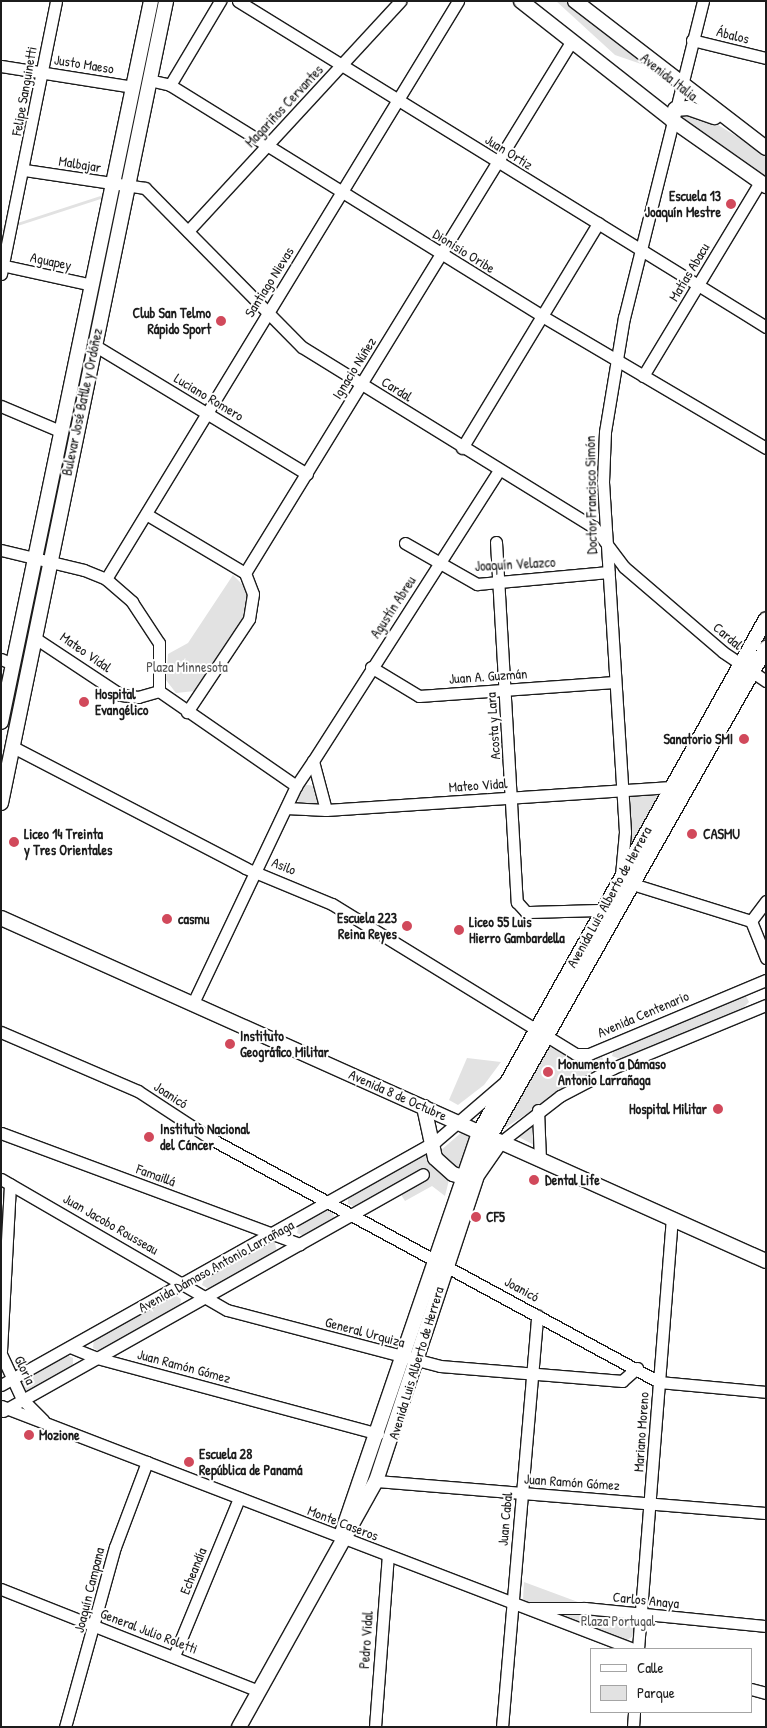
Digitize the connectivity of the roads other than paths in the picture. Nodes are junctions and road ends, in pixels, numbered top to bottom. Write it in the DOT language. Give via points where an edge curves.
graph roads {
  1 [pos="56,1"];
  2 [pos="151,1"];
  3 [pos="166,1"];
  4 [pos="220,1"];
  5 [pos="238,1"];
  6 [pos="400,1"];
  7 [pos="458,1"];
  8 [pos="521,1"];
  9 [pos="575,1"];
  10 [pos="703,1"];
  11 [pos="692,40"];
  12 [pos="571,42"];
  13 [pos="766,58"];
  14 [pos="1,66"];
  15 [pos="341,66"];
  16 [pos="42,73"];
  17 [pos="149,80"];
  18 [pos="170,85"];
  19 [pos="680,86"];
  20 [pos="133,87"];
  21 [pos="399,101"];
  22 [pos="674,115"];
  23 [pos="729,122"];
  24 [pos="267,146"];
  25 [pos="766,148"];
  26 [pos="498,163"];
  27 [pos="25,170"];
  28 [pos="113,184"];
  29 [pos="129,184"];
  30 [pos="763,184"];
  31 [pos="342,193"];
  32 [pos="598,223"];
  33 [pos="188,231"];
  34 [pos="641,250"];
  35 [pos="442,256"];
  36 [pos="2,268"];
  37 [pos="92,284"];
  38 [pos="699,286"];
  39 [pos="268,312"];
  40 [pos="542,316"];
  41 [pos="766,327"];
  42 [pos="94,345"];
  43 [pos="615,360"];
  44 [pos="643,376"];
  45 [pos="361,385"];
  46 [pos="1,406"];
  47 [pos="208,414"];
  48 [pos="60,431"];
  49 [pos="462,448"];
  50 [pos="766,448"];
  51 [pos="499,470"];
  52 [pos="307,474"];
  53 [pos="146,514"];
  54 [pos="607,540"];
  55 [pos="496,542"];
  56 [pos="405,543"];
  57 [pos="1,550"];
  58 [pos="43,561"];
  59 [pos="618,561"];
  60 [pos="439,563"];
  61 [pos="608,572"];
  62 [pos="245,573"];
  63 [pos="106,579"];
  64 [pos="499,582"];
  65 [pos="766,619"];
  66 [pos="35,638"];
  67 [pos="766,648"];
  68 [pos="7,661"];
  69 [pos="371,667"];
  70 [pos="746,669"];
  71 [pos="766,681"];
  72 [pos="614,682"];
  73 [pos="506,690"];
  74 [pos="159,691"];
  75 [pos="187,712"];
  76 [pos="1,722"];
  77 [pos="14,744"];
  78 [pos="314,761"];
  79 [pos="296,786"];
  80 [pos="672,787"];
  81 [pos="622,791"];
  82 [pos="2,796"];
  83 [pos="513,798"];
  84 [pos="286,808"];
  85 [pos="326,810"];
  86 [pos="256,871"];
  87 [pos="621,875"];
  88 [pos="632,884"];
  89 [pos="766,902"];
  90 [pos="602,910"];
  91 [pos="1,918"];
  92 [pos="751,921"];
  93 [pos="766,958"];
  94 [pos="766,980"];
  95 [pos="193,1004"];
  96 [pos="766,1005"];
  97 [pos="1,1032"];
  98 [pos="540,1032"];
  99 [pos="604,1047"];
  100 [pos="613,1068"];
  101 [pos="506,1081"];
  102 [pos="424,1107"];
  103 [pos="538,1110"];
  104 [pos="462,1123"];
  105 [pos="1,1133"];
  106 [pos="491,1136"];
  107 [pos="430,1145"];
  108 [pos="540,1159"];
  109 [pos="423,1174"];
  110 [pos="468,1178"];
  111 [pos="5,1182"];
  112 [pos="372,1201"];
  113 [pos="326,1203"];
  114 [pos="348,1214"];
  115 [pos="672,1218"];
  116 [pos="370,1225"];
  117 [pos="273,1234"];
  118 [pos="300,1244"];
  119 [pos="440,1261"];
  120 [pos="766,1261"];
  121 [pos="183,1284"];
  122 [pos="204,1299"];
  123 [pos="537,1314"];
  124 [pos="70,1347"];
  125 [pos="1,1353"];
  126 [pos="403,1357"];
  127 [pos="97,1358"];
  128 [pos="418,1362"];
  129 [pos="637,1368"];
  130 [pos="530,1373"];
  131 [pos="6,1382"];
  132 [pos="659,1382"];
  133 [pos="766,1392"];
  134 [pos="22,1399"];
  135 [pos="3,1409"];
  136 [pos="43,1420"];
  137 [pos="378,1434"];
  138 [pos="147,1462"];
  139 [pos="376,1481"];
  140 [pos="522,1494"];
  141 [pos="239,1498"];
  142 [pos="651,1503"];
  143 [pos="766,1513"];
  144 [pos="341,1539"];
  145 [pos="388,1556"];
  146 [pos="1,1589"];
  147 [pos="518,1606"];
  148 [pos="641,1616"];
  149 [pos="96,1626"];
  150 [pos="766,1626"];
  151 [pos="630,1648"];
  152 [pos="638,1648"];
  153 [pos="174,1656"];
  154 [pos="752,1689"];
  155 [pos="258,1690"];
  156 [pos="766,1693"];
  157 [pos="634,1713"];
  158 [pos="65,1727"];
  159 [pos="239,1727"];
  160 [pos="375,1727"];
  161 [pos="502,1727"];
  162 [pos="633,1727"];
  1 -- 16 [label="street, Felipe Sanguinetti"];
  2 -- 20 [label="main road, Bulevar José Batlle y Ordóñez"];
  3 -- 17 [label="main road, Bulevar José Batlle y Ordóñez"];
  4 -- 18 [label="street"];
  5 -- 15 [label="street, Juan Ortiz"];
  6 -- 15 [label="street, Magariños Cervantes"];
  7 -- 21 [label="street, Santiago Nievas"];
  8 -- 12 [label="main road"];
  9 -- 19 [label="main road, Avenida Italia"];
  10 -- 11 [label="street, Doctor Francisco Simón"];
  11 -- 13 [label="street, Ábalos"];
  11 -- 19 [label="street, Doctor Francisco Simón"];
  12 -- 22 [label="main road"];
  12 -- 26 [label="street, Ignacio Núñez"];
  14 -- 16 [label="street, Justo Maeso"];
  15 -- 21 [label="street, Juan Ortiz"];
  15 -- 24 [label="street, Magariños Cervantes"];
  16 -- 20 [label="street, Justo Maeso"];
  16 -- 27 [label="street, Felipe Sanguinetti"];
  17 -- 18 [label="street, Dionisio Oribe"];
  17 -- 29 [label="main road, Bulevar José Batlle y Ordóñez"];
  18 -- 24 [label="street, Dionisio Oribe"];
  19 -- 22 [label="street, Doctor Francisco Simón"];
  19 -- 23 [label="main road, Avenida Italia"];
  20 -- 28 [label="main road, Bulevar José Batlle y Ordóñez"];
  21 -- 26 [label="street, Juan Ortiz"];
  21 -- 31 [label="street, Santiago Nievas"];
  22 -- 23 [label="main road" via="688,108"];
  22 -- 30 [label="main road"];
  22 -- 34 [label="street, Doctor Francisco Simón"];
  23 -- 25 [label="main road, Avenida Italia"];
  24 -- 31 [label="street, Dionisio Oribe"];
  24 -- 33 [label="street, Magariños Cervantes"];
  26 -- 32 [label="street, Juan Ortiz"];
  26 -- 35 [label="street, Ignacio Núñez"];
  27 -- 28 [label="street, Malbajar"];
  27 -- 36 [label="street, Felipe Sanguinetti"];
  28 -- 29 [label="street, Malbajar"];
  28 -- 37 [label="main road, Bulevar José Batlle y Ordóñez"];
  29 -- 33 [label="street, Cardal" via="145,188"];
  29 -- 42 [label="main road, Bulevar José Batlle y Ordóñez"];
  30 -- 38 [label="street, Matías Abacu"];
  31 -- 35 [label="street, Dionisio Oribe"];
  31 -- 39 [label="street, Santiago Nievas"];
  32 -- 34 [label="street, Juan Ortiz"];
  32 -- 40 [label="street"];
  33 -- 39 [label="street, Cardal"];
  34 -- 38 [label="street, Juan Ortiz"];
  34 -- 43 [label="street, Doctor Francisco Simón"];
  35 -- 40 [label="street, Dionisio Oribe"];
  35 -- 45 [label="street, Ignacio Núñez"];
  36 -- 37 [label="street, Aguapey"];
  37 -- 48 [label="main road, Bulevar José Batlle y Ordóñez"];
  38 -- 41 [label="street, Juan Ortiz"];
  38 -- 44 [label="street, Matías Abacu"];
  39 -- 45 [label="street, Cardal" via="302,347"];
  39 -- 47 [label="street, Santiago Nievas"];
  40 -- 43 [label="street, Dionisio Oribe"];
  40 -- 49 [label="street"];
  42 -- 47 [label="street, Luciano Romero"];
  42 -- 58 [label="main road, Bulevar José Batlle y Ordóñez"];
  43 -- 44 [label="street, Dionisio Oribe"];
  43 -- 54 [label="street, Doctor Francisco Simón" via="603,458"];
  44 -- 50 [label="street, Dionisio Oribe"];
  45 -- 49 [label="street, Cardal"];
  45 -- 52 [label="street, Ignacio Núñez"];
  46 -- 48 [label="street"];
  47 -- 52 [label="street, Luciano Romero"];
  47 -- 53 [label="street, Santiago Nievas"];
  48 -- 58 [label="main road, Bulevar José Batlle y Ordóñez"];
  49 -- 51 [label="street, Cardal"];
  51 -- 54 [label="street, Cardal" via="594,526"];
  51 -- 60 [label="street, Agustín Abreu"];
  52 -- 62 [label="street, Ignacio Núñez"];
  53 -- 62 [label="street"];
  53 -- 63 [label="street, Santiago Nievas"];
  54 -- 59 [label="street, Cardal"];
  54 -- 61 [label="street, Doctor Francisco Simón"];
  55 -- 64 [label="street, Acosta y Lara"];
  56 -- 60 [label="street, Joaquín Velazco"];
  57 -- 58 [label="street"];
  58 -- 63 [label="street"];
  58 -- 66 [label="main road, Bulevar José Batlle y Ordóñez"];
  58 -- 68 [label="main road, Bulevar José Batlle y Ordóñez"];
  59 -- 61 [label="street"];
  59 -- 70 [label="street, Cardal"];
  60 -- 64 [label="street, Joaquín Velazco" via="472,583"];
  60 -- 69 [label="street, Agustín Abreu"];
  61 -- 64 [label="street, Joaquín Velazco"];
  61 -- 72 [label="street, Doctor Francisco Simón"];
  62 -- 75 [label="street" via="253,594 249,619"];
  63 -- 74 [label="street" via="132,602 154,630 162,658"];
  64 -- 73 [label="street, Acosta y Lara"];
  65 -- 70 [label="main road, Avenida Luis Alberto de Herrera"];
  66 -- 74 [label="street, Mateo Vidal" via="121,695 138,698"];
  66 -- 77 [label="main road, Bulevar José Batlle y Ordóñez"];
  67 -- 70 [label="main road, Avenida Luis Alberto de Herrera"];
  68 -- 76 [label="main road, Bulevar José Batlle y Ordóñez"];
  68 -- 77 [label="main road" via="21,669 11,723"];
  69 -- 73 [label="street, Juan A. Guzmán" via="412,695"];
  69 -- 78 [label="street, Agustín Abreu"];
  70 -- 71 [label="street, Cardal"];
  70 -- 80 [label="main road, Avenida Luis Alberto de Herrera"];
  70 -- 88 [label="main road, Avenida Luis Alberto de Herrera"];
  72 -- 73 [label="street, Juan A. Guzmán"];
  72 -- 81 [label="street, Doctor Francisco Simón"];
  73 -- 83 [label="street, Acosta y Lara"];
  74 -- 75 [label="street"];
  75 -- 79 [label="street"];
  77 -- 82 [label="main road, Bulevar José Batlle y Ordóñez"];
  77 -- 86 [label="street, Asilo"];
  78 -- 79 [label="street, Agustín Abreu"];
  78 -- 85 [label="street"];
  79 -- 84 [label="street, Agustín Abreu"];
  80 -- 81 [label="street, Mateo Vidal"];
  80 -- 87 [label="main road, Avenida Luis Alberto de Herrera"];
  81 -- 83 [label="street, Mateo Vidal"];
  81 -- 87 [label="street, Doctor Francisco Simón"];
  83 -- 85 [label="street, Mateo Vidal"];
  83 -- 90 [label="street, Acosta y Lara" via="520,908"];
  84 -- 85 [label="street, Mateo Vidal"];
  84 -- 86 [label="street, Agustín Abreu"];
  86 -- 95 [label="street, Agustín Abreu"];
  86 -- 98 [label="street, Asilo" via="355,918"];
  87 -- 88 [label="street"];
  87 -- 90 [label="main road, Avenida Luis Alberto de Herrera"];
  88 -- 92 [label="street"];
  88 -- 98 [label="main road, Avenida Luis Alberto de Herrera"];
  89 -- 92 [label="street"];
  90 -- 98 [label="main road, Avenida Luis Alberto de Herrera"];
  91 -- 95 [label="main road, Avenida 8 de Octubre"];
  92 -- 93 [label="street"];
  94 -- 99 [label="street, Avenida Centenario"];
  95 -- 102 [label="main road, Avenida 8 de Octubre"];
  96 -- 100 [label="street"];
  97 -- 113 [label="street, Joanicó" via="138,1091 213,1140"];
  98 -- 99 [label="street, Avenida Centenario" via="581,1055"];
  98 -- 101 [label="main road, Avenida Luis Alberto de Herrera"];
  98 -- 106 [label="main road, Avenida Luis Alberto de Herrera"];
  99 -- 100 [label="street"];
  100 -- 103 [label="street"];
  101 -- 104 [label="street, Avenida Dámaso Antonio Larrañaga"];
  101 -- 106 [label="main road, Avenida Luis Alberto de Herrera"];
  102 -- 104 [label="main road, Avenida 8 de Octubre"];
  102 -- 107 [label="main road"];
  103 -- 106 [label="street"];
  103 -- 108 [label="street"];
  104 -- 106 [label="main road, Avenida 8 de Octubre"];
  104 -- 107 [label="street, Avenida Dámaso Antonio Larrañaga"];
  105 -- 117 [label="street, Famaillá"];
  106 -- 108 [label="main road, Avenida 8 de Octubre"];
  106 -- 110 [label="main road, Avenida Luis Alberto de Herrera"];
  106 -- 110 [label="street, Avenida Luis Alberto de Herrera"];
  107 -- 110 [label="main road" via="439,1164"];
  107 -- 113 [label="street, Avenida Dámaso Antonio Larrañaga"];
  108 -- 115 [label="main road, Avenida 8 de Octubre"];
  109 -- 112 [label="street, Avenida Dámaso Antonio Larrañaga"];
  110 -- 119 [label="main road, Avenida Luis Alberto de Herrera"];
  111 -- 121 [label="street, Juan Jacobo Rousseau"];
  111 -- 125 [label="street, Gloria"];
  112 -- 114 [label="street, Avenida Dámaso Antonio Larrañaga"];
  112 -- 116 [label="street"];
  113 -- 114 [label="street, Joanicó"];
  113 -- 117 [label="street, Avenida Dámaso Antonio Larrañaga"];
  114 -- 116 [label="street, Joanicó"];
  114 -- 118 [label="street, Avenida Dámaso Antonio Larrañaga"];
  115 -- 120 [label="main road, Avenida 8 de Octubre"];
  115 -- 132 [label="street, Mariano Moreno"];
  116 -- 119 [label="street, Joanicó"];
  117 -- 118 [label="street, Famaillá"];
  117 -- 121 [label="street, Avenida Dámaso Antonio Larrañaga"];
  118 -- 122 [label="street, Avenida Dámaso Antonio Larrañaga"];
  119 -- 123 [label="street, Joanicó"];
  119 -- 126 [label="main road, Avenida Luis Alberto de Herrera"];
  119 -- 128 [label="main road, Avenida Luis Alberto de Herrera"];
  121 -- 122 [label="street, Juan Jacobo Rousseau"];
  121 -- 124 [label="street, Avenida Dámaso Antonio Larrañaga"];
  122 -- 126 [label="street, General Urquiza" via="227,1310"];
  122 -- 127 [label="street, Avenida Dámaso Antonio Larrañaga"];
  123 -- 129 [label="street, Joanicó"];
  123 -- 130 [label="street, Juan Cabal"];
  124 -- 127 [label="street, Juan Ramón Gómez"];
  124 -- 131 [label="street, Avenida Dámaso Antonio Larrañaga"];
  125 -- 131 [label="street, Gloria"];
  126 -- 128 [label="street, General Urquiza"];
  126 -- 137 [label="main road, Avenida Luis Alberto de Herrera"];
  127 -- 134 [label="street, Avenida Dámaso Antonio Larrañaga"];
  127 -- 137 [label="street, Juan Ramón Gómez"];
  128 -- 130 [label="street, General Urquiza"];
  128 -- 139 [label="main road, Avenida Luis Alberto de Herrera"];
  129 -- 130 [label="street, General Urquiza" via="622,1381"];
  129 -- 132 [label="street, Joanicó"];
  130 -- 140 [label="street, Juan Cabal"];
  131 -- 134 [label="street, Gloria"];
  132 -- 133 [label="street"];
  132 -- 142 [label="street, Mariano Moreno"];
  134 -- 135 [label="street, Avenida Dámaso Antonio Larrañaga"];
  134 -- 136 [label="street, Monte Caseros"];
  135 -- 136 [label="street, Monte Caseros"];
  136 -- 138 [label="street, Monte Caseros"];
  137 -- 144 [label="main road, Avenida Luis Alberto de Herrera"];
  138 -- 141 [label="street, Monte Caseros"];
  138 -- 149 [label="street, Joaquín Campana" via="115,1548"];
  139 -- 140 [label="street, Juan Ramón Gómez"];
  139 -- 144 [label="main road, Avenida Luis Alberto de Herrera"];
  140 -- 142 [label="street, Juan Ramón Gómez"];
  140 -- 147 [label="street, Juan Cabal"];
  141 -- 144 [label="street, Monte Caseros"];
  141 -- 153 [label="street, Echeandía"];
  142 -- 143 [label="street, Juan Ramón Gómez"];
  142 -- 148 [label="street, Mariano Moreno"];
  144 -- 145 [label="street, Monte Caseros"];
  144 -- 155 [label="main road, Avenida Luis Alberto de Herrera"];
  145 -- 147 [label="street, Monte Caseros"];
  145 -- 160 [label="street, Pedro Vidal"];
  146 -- 149 [label="street, General Julio Roletti"];
  147 -- 148 [label="street, Carlos Anaya" via="585,1608"];
  147 -- 151 [label="street, Monte Caseros"];
  147 -- 161 [label="street, Juan Cabal"];
  148 -- 150 [label="street, Carlos Anaya"];
  148 -- 152 [label="street, Mariano Moreno"];
  149 -- 153 [label="street, General Julio Roletti"];
  149 -- 158 [label="street, Joaquín Campana"];
  153 -- 155 [label="street, General Julio Roletti"];
  154 -- 156 [label="street"];
  155 -- 159 [label="main road, Avenida Luis Alberto de Herrera"];
  157 -- 162 [label="street"];
}
